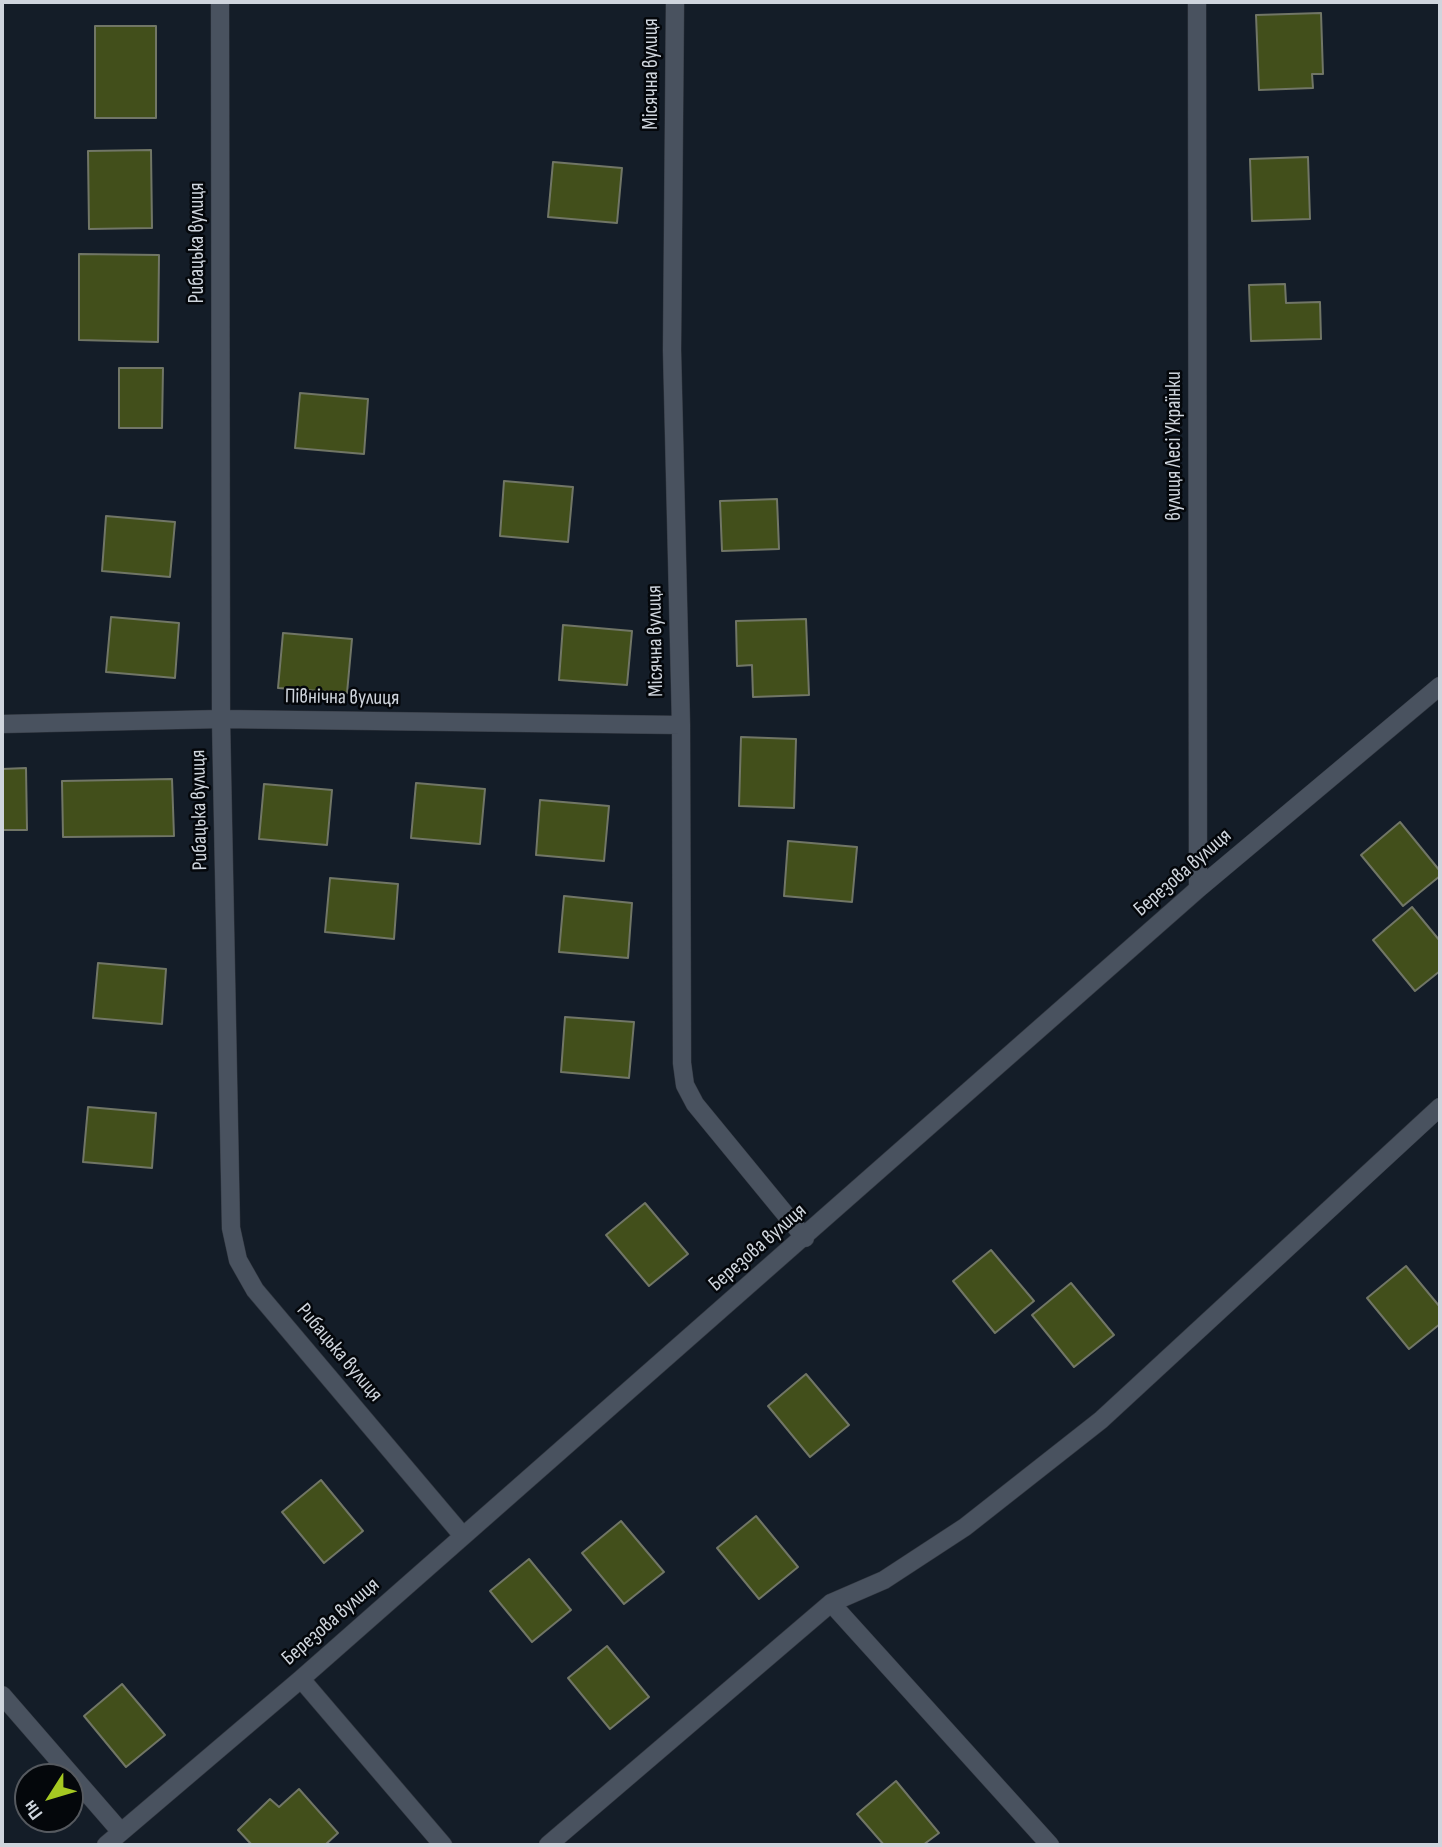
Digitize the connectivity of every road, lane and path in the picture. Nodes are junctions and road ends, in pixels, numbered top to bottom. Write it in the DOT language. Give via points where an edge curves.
graph roads {
  1 [pos="220,2"];
  2 [pos="675,2"];
  3 [pos="1196,2"];
  4 [pos="1440,686"];
  5 [pos="221,719"];
  6 [pos="2,723"];
  7 [pos="681,725"];
  8 [pos="1198,889"];
  9 [pos="1440,1107"];
  10 [pos="805,1238"];
  11 [pos="463,1536"];
  12 [pos="831,1603"];
  13 [pos="301,1679"];
  14 [pos="2,1695"];
  15 [pos="121,1832"];
  16 [pos="106,1845"];
  17 [pos="443,1845"];
  18 [pos="548,1845"];
  19 [pos="1050,1845"];
  1 -- 5 [label="street, Рибацька вулиця"];
  2 -- 7 [label="street, Місячна вулиця" via="672,350"];
  3 -- 8 [label="street, вулиця Лесі Українки"];
  4 -- 8 [label="street, Березова вулиця"];
  5 -- 6 [label="street, Північна вулиця"];
  5 -- 7 [label="street, Північна вулиця"];
  5 -- 11 [label="street, Рибацька вулиця" via="231,1228 239,1260 256,1290"];
  7 -- 10 [label="street, Місячна вулиця" via="681,1049 685,1085 695,1104"];
  8 -- 10 [label="street, Березова вулиця"];
  9 -- 12 [label="street" via="1101,1420 965,1527 884,1580"];
  10 -- 11 [label="street, Березова вулиця"];
  11 -- 13 [label="street, Березова вулиця"];
  12 -- 18 [label="street"];
  12 -- 19 [label="street"];
  13 -- 15 [label="street, Березова вулиця"];
  13 -- 17 [label="street"];
  14 -- 15 [label="street"];
  15 -- 16 [label="street, Березова вулиця"];
}
